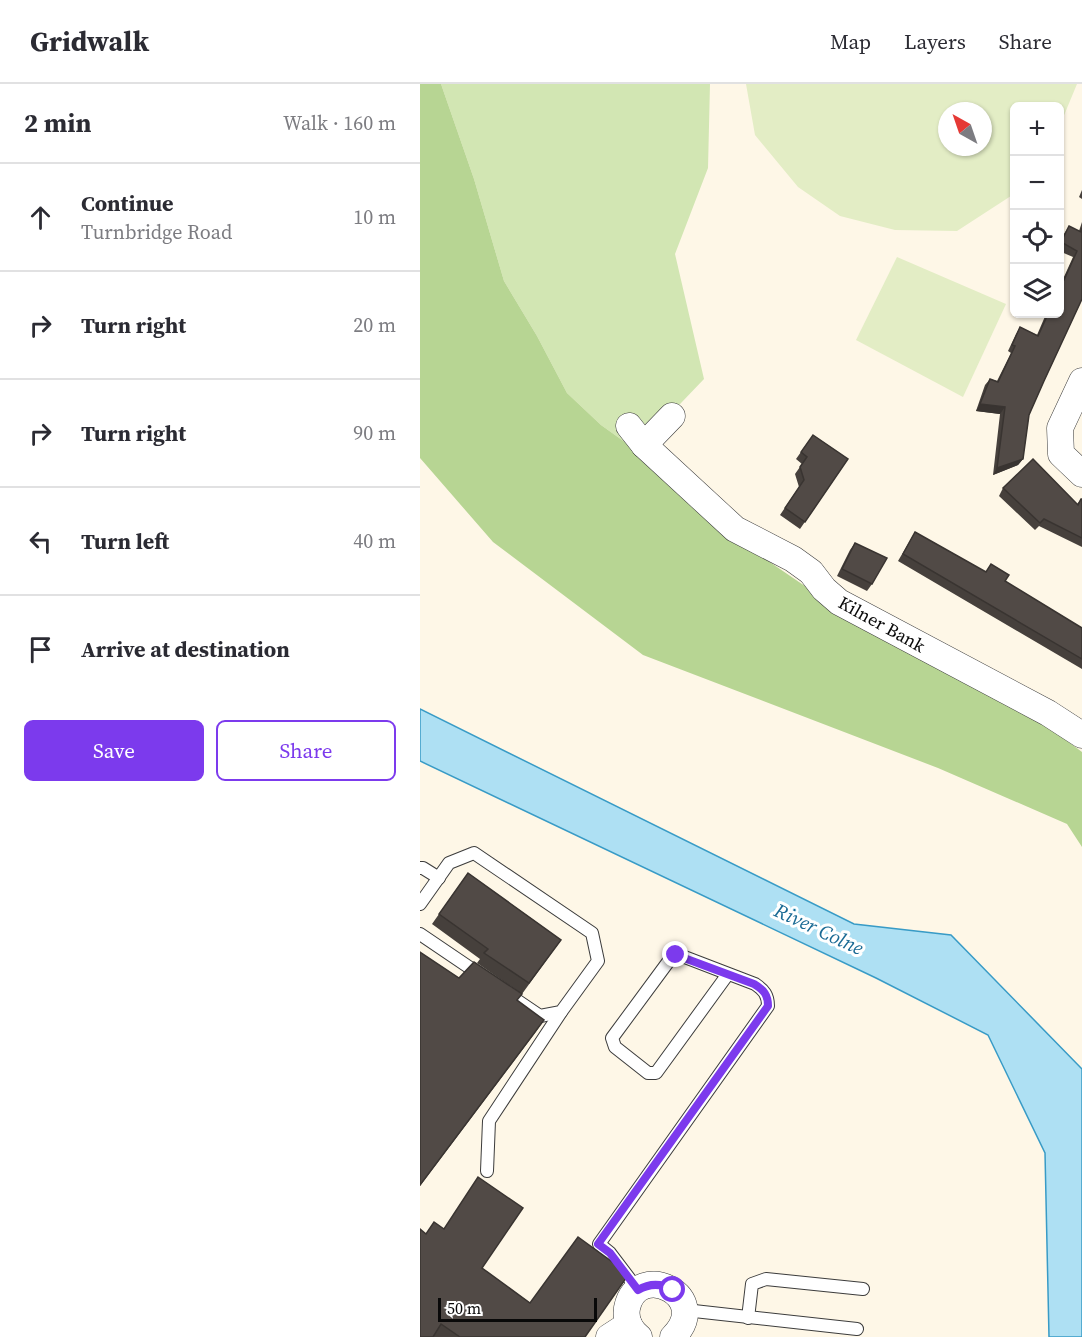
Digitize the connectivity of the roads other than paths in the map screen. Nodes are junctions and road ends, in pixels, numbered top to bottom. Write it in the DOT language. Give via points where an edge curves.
graph roads {
  1 [pos="1082,381"];
  2 [pos="672,416"];
  3 [pos="1082,474"];
  4 [pos="1082,735"];
  5 [pos="420,868"];
  6 [pos="439,878"];
  7 [pos="420,904"];
  8 [pos="420,934"];
  9 [pos="728,974"];
  10 [pos="561,1012"];
  11 [pos="487,1171"];
  12 [pos="863,1289"];
  13 [pos="638,1290"];
  14 [pos="684,1310"];
  15 [pos="747,1318"];
  16 [pos="857,1329"];
  17 [pos="625,1333"];
  18 [pos="673,1337"];
  1 -- 3 [label="street" via="1060,428 1061,454"];
  2 -- 4 [label="street, Kilner Bank" via="637,436 735,530 793,559 839,602"];
  5 -- 6 [label="lane"];
  6 -- 7 [label="lane"];
  6 -- 10 [label="lane" via="449,863 474,853 592,933 598,961"];
  8 -- 10 [label="lane" via="540,1016"];
  9 -- 9 [label="lane" via="682,956 671,958 612,1038 615,1047 648,1073 656,1073"];
  9 -- 13 [label="lane" via="763,989 768,1006 598,1244 610,1253"];
  10 -- 11 [label="lane" via="489,1121"];
  12 -- 15 [label="lane" via="766,1279 752,1284"];
  13 -- 14 [label="street" via="652,1285 667,1287 679,1296"];
  13 -- 17 [label="street" via="628,1305"];
  14 -- 15 [label="lane"];
  14 -- 18 [label="street" via="682,1325"];
  15 -- 16 [label="lane"];
}
